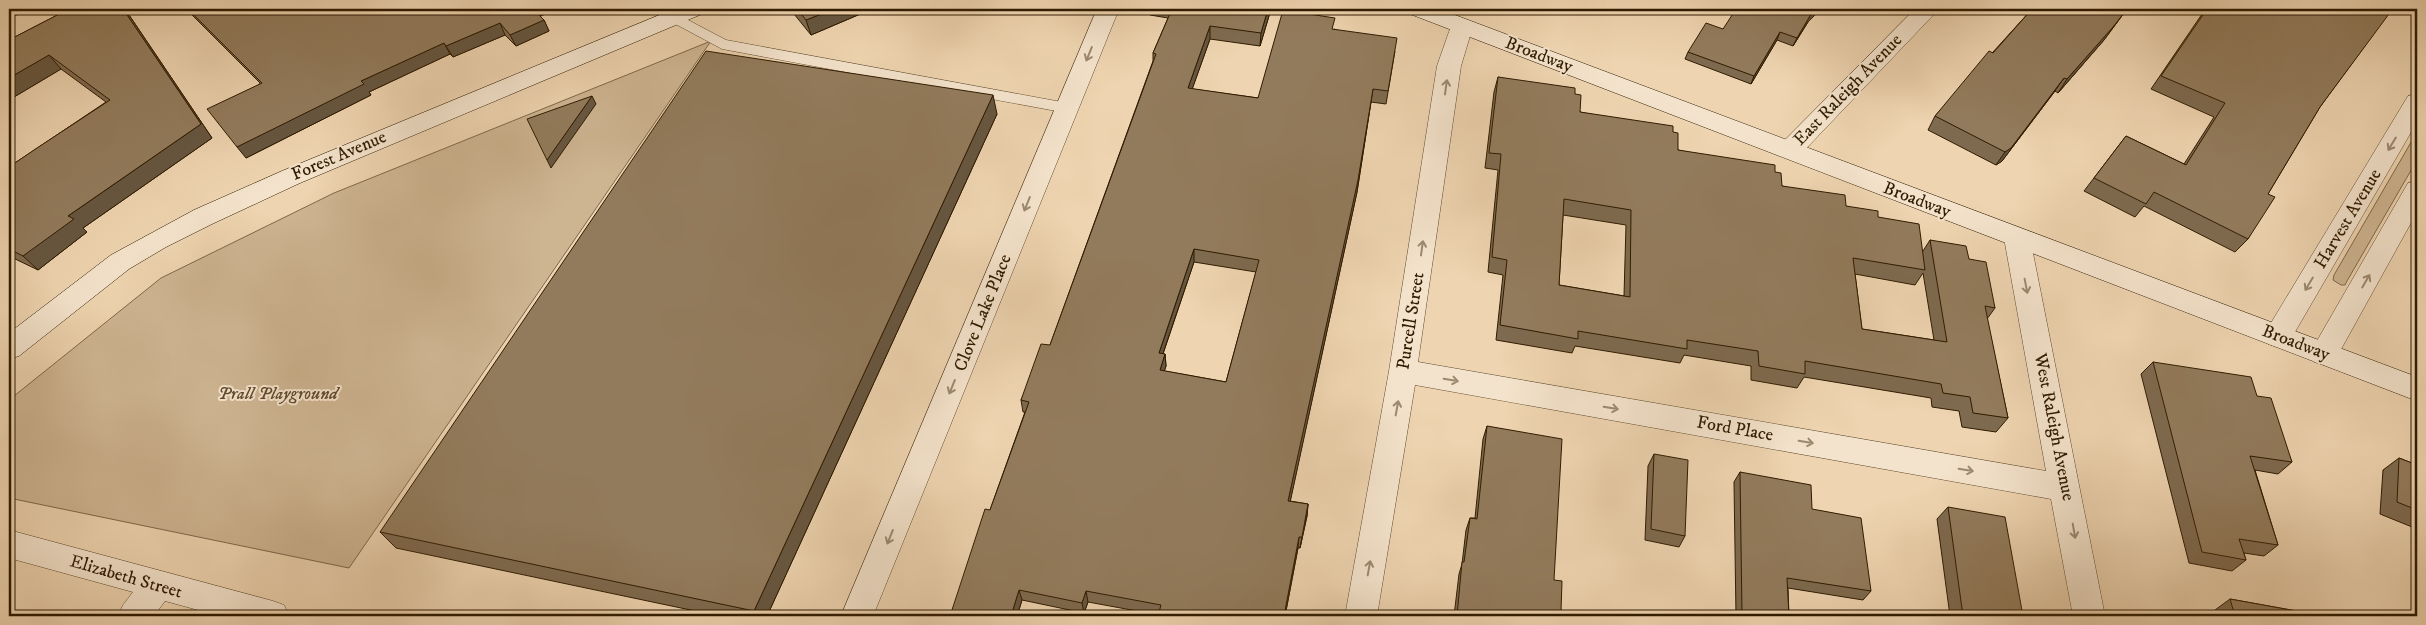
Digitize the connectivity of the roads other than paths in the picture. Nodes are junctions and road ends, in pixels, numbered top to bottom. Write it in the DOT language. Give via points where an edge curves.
graph roads {
  1 [pos="1108,9"];
  2 [pos="1418,9"];
  3 [pos="1928,9"];
  4 [pos="683,13"];
  5 [pos="1462,26"];
  6 [pos="2417,102"];
  7 [pos="1067,108"];
  8 [pos="1790,150"];
  9 [pos="2417,190"];
  10 [pos="2017,238"];
  11 [pos="2278,336"];
  12 [pos="9,348"];
  13 [pos="2324,354"];
  14 [pos="1403,372"];
  15 [pos="2417,389"];
  16 [pos="2066,488"];
  17 [pos="9,544"];
  18 [pos="158,586"];
  19 [pos="134,616"];
  20 [pos="273,616"];
  21 [pos="857,616"];
  22 [pos="1361,616"];
  23 [pos="2090,616"];
  1 -- 7 [label="street, Clove Lake Place, one-way"];
  2 -- 5 [label="street, Broadway"];
  3 -- 8 [label="street, East Raleigh Avenue"];
  4 -- 7 [label="lane" via="722,44"];
  4 -- 12 [label="street, Forest Avenue" via="291,176 203,216 120,262"];
  5 -- 8 [label="street, Broadway"];
  14 -- 5 [label="street, Purcell Street, one-way" via="1449,66"];
  6 -- 11 [label="street, Harvest Avenue, one-way"];
  7 -- 21 [label="street, Clove Lake Place, one-way"];
  8 -- 10 [label="street, Broadway"];
  13 -- 9 [label="street, one-way"];
  10 -- 11 [label="street, Broadway"];
  10 -- 16 [label="street, West Raleigh Avenue, one-way"];
  11 -- 13 [label="street, Broadway"];
  13 -- 15 [label="street, Broadway"];
  14 -- 16 [label="street, Ford Place, one-way"];
  22 -- 14 [label="street, Purcell Street, one-way"];
  16 -- 23 [label="street, West Raleigh Avenue, one-way"];
  17 -- 18 [label="street, Elizabeth Street"];
  18 -- 19 [label="street"];
  18 -- 20 [label="street, Elizabeth Street"];
}
